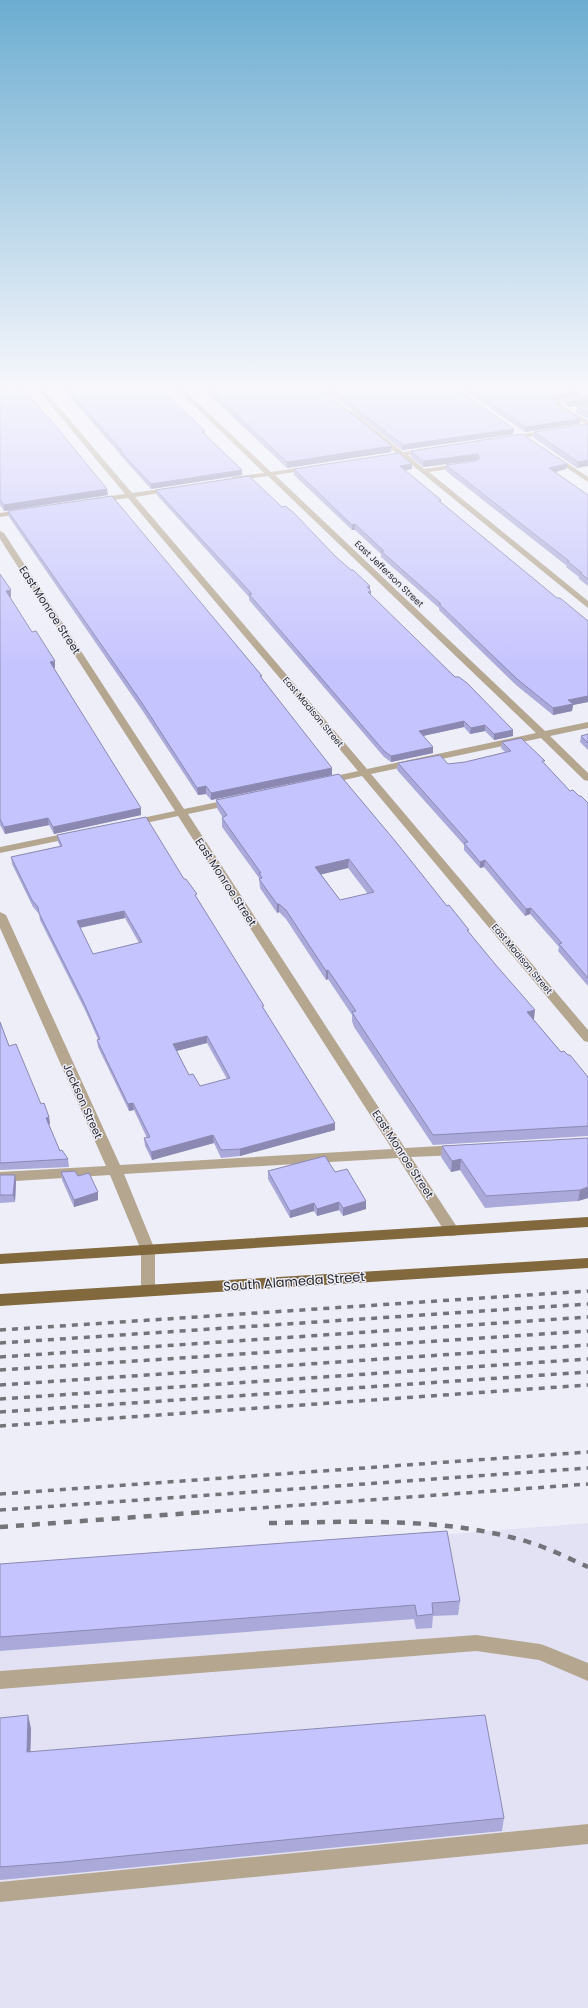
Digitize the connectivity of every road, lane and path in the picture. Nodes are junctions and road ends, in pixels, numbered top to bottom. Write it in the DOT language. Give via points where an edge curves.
graph roads {
  1 [pos="117,480"];
  2 [pos="276,480"];
  3 [pos="433,480"];
  4 [pos="184,487"];
  5 [pos="130,495"];
  6 [pos="92,501"];
  7 [pos="31,510"];
  8 [pos="0,515"];
  9 [pos="0,533"];
  10 [pos="588,605"];
  11 [pos="588,725"];
  12 [pos="543,735"];
  13 [pos="364,773"];
  14 [pos="588,778"];
  15 [pos="319,783"];
  16 [pos="242,800"];
  17 [pos="182,813"];
  18 [pos="121,825"];
  19 [pos="83,833"];
  20 [pos="0,850"];
  21 [pos="0,916"];
  22 [pos="588,1038"];
  23 [pos="472,1149"];
  24 [pos="402,1153"];
  25 [pos="115,1170"];
  26 [pos="0,1177"];
  27 [pos="588,1222"];
  28 [pos="452,1231"];
  29 [pos="148,1250"];
  30 [pos="0,1259"];
  31 [pos="588,1263"];
  32 [pos="148,1290"];
  33 [pos="0,1300"];
  34 [pos="588,1672"];
  35 [pos="0,1680"];
  36 [pos="588,1834"];
  37 [pos="0,1892"];
  1 -- 5 [label="street, East Madison Street"];
  2 -- 12 [label="street, East Jefferson Street"];
  3 -- 10 [label="street"];
  4 -- 5 [label="street"];
  5 -- 6 [label="street"];
  5 -- 13 [label="street, East Madison Street"];
  7 -- 8 [label="street"];
  9 -- 17 [label="street, East Monroe Street"];
  11 -- 12 [label="street"];
  12 -- 13 [label="street"];
  12 -- 14 [label="street, East Jefferson Street"];
  13 -- 15 [label="street"];
  13 -- 22 [label="street, East Madison Street"];
  16 -- 17 [label="street"];
  17 -- 18 [label="street"];
  17 -- 24 [label="street, East Monroe Street"];
  19 -- 20 [label="street"];
  21 -- 25 [label="street, Jackson Street"];
  23 -- 24 [label="street"];
  24 -- 25 [label="street"];
  24 -- 28 [label="street, East Monroe Street"];
  25 -- 26 [label="street"];
  25 -- 29 [label="street, Jackson Street"];
  27 -- 28 [label="main road"];
  28 -- 29 [label="main road"];
  29 -- 30 [label="main road"];
  29 -- 32 [label="street, Jackson Street"];
  31 -- 32 [label="main road, South Alameda Street"];
  32 -- 33 [label="main road, South Alameda Street"];
  34 -- 35 [label="street" via="540,1652 476,1643"];
  36 -- 37 [label="street"];
}
